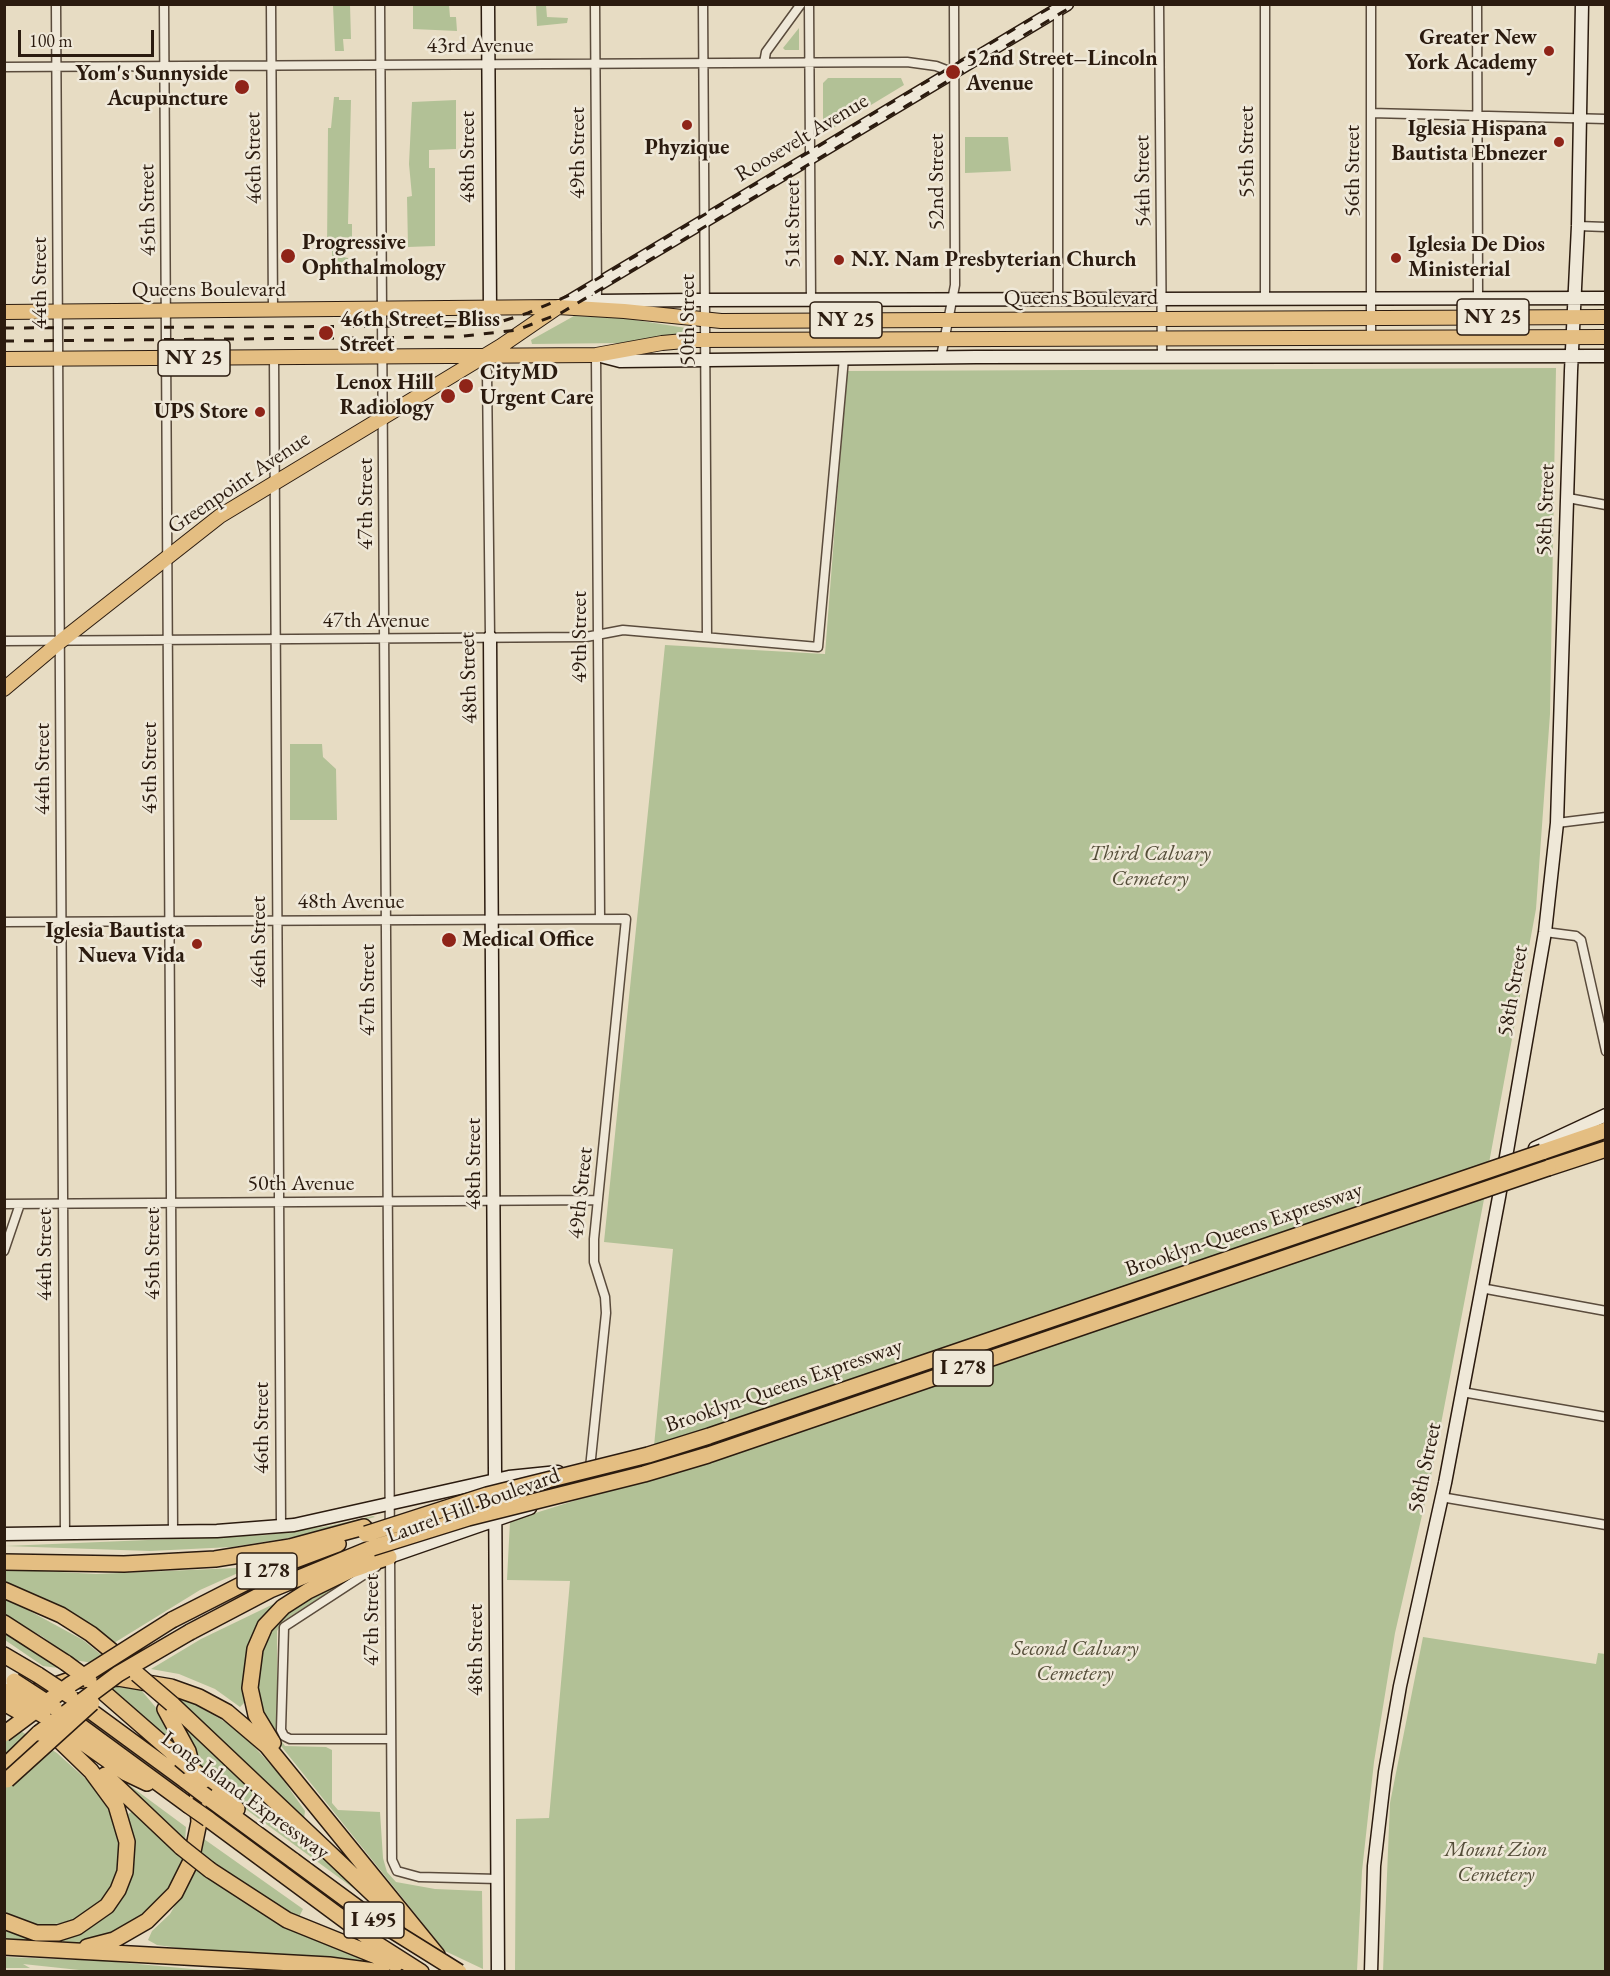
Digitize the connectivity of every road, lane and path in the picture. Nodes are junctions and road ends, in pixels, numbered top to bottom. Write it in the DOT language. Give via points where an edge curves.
graph roads {
  1 [pos="56,4"];
  2 [pos="164,4"];
  3 [pos="271,4"];
  4 [pos="380,4"];
  5 [pos="488,4"];
  6 [pos="595,4"];
  7 [pos="703,4"];
  8 [pos="801,4"];
  9 [pos="809,4"];
  10 [pos="954,4"];
  11 [pos="1159,4"];
  12 [pos="1265,4"];
  13 [pos="1371,4"];
  14 [pos="1477,4"];
  15 [pos="1582,4"];
  16 [pos="1061,6"];
  17 [pos="809,62"];
  18 [pos="596,63"];
  19 [pos="703,63"];
  20 [pos="764,63"];
  21 [pos="488,64"];
  22 [pos="381,65"];
  23 [pos="164,66"];
  24 [pos="271,66"];
  25 [pos="4,67"];
  26 [pos="57,67"];
  27 [pos="955,73"];
  28 [pos="1371,113"];
  29 [pos="1478,117"];
  30 [pos="1581,118"];
  31 [pos="1605,119"];
  32 [pos="811,156"];
  33 [pos="705,221"];
  34 [pos="1578,226"];
  35 [pos="1605,227"];
  36 [pos="597,287"];
  37 [pos="1479,298"];
  38 [pos="1575,298"];
  39 [pos="1605,298"];
  40 [pos="1058,299"];
  41 [pos="1371,299"];
  42 [pos="705,300"];
  43 [pos="811,300"];
  44 [pos="953,300"];
  45 [pos="1162,300"];
  46 [pos="1265,300"];
  47 [pos="597,301"];
  48 [pos="558,307"];
  49 [pos="490,309"];
  50 [pos="382,310"];
  51 [pos="273,311"];
  52 [pos="4,312"];
  53 [pos="58,312"];
  54 [pos="167,312"];
  55 [pos="1574,317"];
  56 [pos="1605,317"];
  57 [pos="1371,318"];
  58 [pos="949,319"];
  59 [pos="1162,319"];
  60 [pos="705,321"];
  61 [pos="1573,337"];
  62 [pos="1605,337"];
  63 [pos="945,338"];
  64 [pos="1162,338"];
  65 [pos="1371,338"];
  66 [pos="705,340"];
  67 [pos="596,355"];
  68 [pos="383,356"];
  69 [pos="484,356"];
  70 [pos="1572,356"];
  71 [pos="1605,356"];
  72 [pos="274,357"];
  73 [pos="941,357"];
  74 [pos="167,358"];
  75 [pos="844,358"];
  76 [pos="1162,358"];
  77 [pos="4,359"];
  78 [pos="58,359"];
  79 [pos="706,360"];
  80 [pos="383,416"];
  81 [pos="275,481"];
  82 [pos="1568,498"];
  83 [pos="1605,505"];
  84 [pos="167,557"];
  85 [pos="598,634"];
  86 [pos="707,636"];
  87 [pos="490,638"];
  88 [pos="275,639"];
  89 [pos="384,639"];
  90 [pos="168,640"];
  91 [pos="4,641"];
  92 [pos="61,641"];
  93 [pos="4,689"];
  94 [pos="1605,817"];
  95 [pos="1557,823"];
  96 [pos="600,919"];
  97 [pos="626,919"];
  98 [pos="386,920"];
  99 [pos="493,920"];
  100 [pos="169,921"];
  101 [pos="277,921"];
  102 [pos="4,922"];
  103 [pos="62,922"];
  104 [pos="1545,932"];
  105 [pos="1605,1051"];
  106 [pos="1605,1115"];
  107 [pos="1605,1130"];
  108 [pos="1605,1149"];
  109 [pos="1605,1157"];
  110 [pos="1502,1173"];
  111 [pos="598,1200"];
  112 [pos="495,1201"];
  113 [pos="279,1202"];
  114 [pos="387,1202"];
  115 [pos="63,1203"];
  116 [pos="171,1203"];
  117 [pos="4,1204"];
  118 [pos="20,1204"];
  119 [pos="4,1251"];
  120 [pos="1481,1288"];
  121 [pos="1605,1311"];
  122 [pos="1461,1392"];
  123 [pos="1605,1417"];
  124 [pos="658,1460"];
  125 [pos="590,1468"];
  126 [pos="497,1480"];
  127 [pos="1441,1497"];
  128 [pos="390,1505"];
  129 [pos="497,1520"];
  130 [pos="1605,1525"];
  131 [pos="281,1526"];
  132 [pos="173,1532"];
  133 [pos="65,1533"];
  134 [pos="4,1534"];
  135 [pos="367,1536"];
  136 [pos="4,1553"];
  137 [pos="389,1557"];
  138 [pos="4,1562"];
  139 [pos="152,1562"];
  140 [pos="4,1590"];
  141 [pos="4,1623"];
  142 [pos="4,1655"];
  143 [pos="120,1667"];
  144 [pos="8,1683"];
  145 [pos="9,1707"];
  146 [pos="168,1707"];
  147 [pos="39,1733"];
  148 [pos="4,1734"];
  149 [pos="58,1739"];
  150 [pos="390,1739"];
  151 [pos="4,1759"];
  152 [pos="289,1772"];
  153 [pos="5,1776"];
  154 [pos="273,1845"];
  155 [pos="498,1879"];
  156 [pos="4,1921"];
  157 [pos="4,1947"];
  158 [pos="69,1951"];
  159 [pos="437,1954"];
  160 [pos="196,1959"];
  161 [pos="499,1967"];
  162 [pos="261,1971"];
  163 [pos="382,1971"];
  164 [pos="416,1971"];
  165 [pos="421,1971"];
  166 [pos="457,1971"];
  167 [pos="1371,1971"];
  1 -- 26 [label="street, 44th Street"];
  2 -- 23 [label="street, 45th Street"];
  3 -- 24 [label="street, 46th Street"];
  4 -- 22 [label="street, 47th Street"];
  5 -- 21 [label="main road, 48th Street"];
  6 -- 18 [label="street, 49th Street"];
  7 -- 19 [label="street, 50th Street"];
  8 -- 20 [label="street" via="766,52"];
  9 -- 17 [label="street, 51st Street"];
  10 -- 27 [label="street, 52nd Street"];
  11 -- 45 [label="street, 54th Street"];
  12 -- 46 [label="street, 55th Street"];
  13 -- 28 [label="street, 56th Street"];
  14 -- 29 [label="street"];
  15 -- 30 [label="main road, 58th Street"];
  16 -- 27 [label="main road, Roosevelt Avenue"];
  16 -- 40 [label="street"];
  17 -- 20 [label="street, 43rd Avenue"];
  17 -- 27 [label="street, 43rd Avenue" via="911,62"];
  17 -- 32 [label="street, 51st Street"];
  18 -- 19 [label="street, 43rd Avenue"];
  18 -- 21 [label="street, 43rd Avenue"];
  18 -- 36 [label="street, 49th Street"];
  19 -- 20 [label="street, 43rd Avenue"];
  19 -- 33 [label="street, 50th Street"];
  21 -- 22 [label="street, 43rd Avenue"];
  21 -- 49 [label="main road, 48th Street"];
  22 -- 24 [label="street, 43rd Avenue"];
  22 -- 50 [label="street, 47th Street"];
  23 -- 24 [label="street, 43rd Avenue"];
  23 -- 26 [label="street, 43rd Avenue"];
  23 -- 54 [label="street, 45th Street"];
  24 -- 51 [label="street, 46th Street"];
  25 -- 26 [label="street, 43rd Avenue"];
  26 -- 53 [label="street, 44th Street"];
  27 -- 32 [label="main road, Roosevelt Avenue"];
  27 -- 44 [label="street, 52nd Street"];
  28 -- 29 [label="street"];
  28 -- 41 [label="street, 56th Street"];
  29 -- 30 [label="street"];
  29 -- 37 [label="street"];
  30 -- 31 [label="street"];
  30 -- 34 [label="main road, 58th Street"];
  32 -- 33 [label="main road, Roosevelt Avenue"];
  32 -- 43 [label="street, 51st Street"];
  33 -- 36 [label="main road, Roosevelt Avenue"];
  33 -- 42 [label="street, 50th Street"];
  34 -- 35 [label="street"];
  34 -- 38 [label="main road, 58th Street"];
  36 -- 47 [label="street, 49th Street"];
  36 -- 48 [label="main road, Roosevelt Avenue"];
  37 -- 38 [label="main road, Queens Boulevard"];
  37 -- 41 [label="main road, Queens Boulevard"];
  38 -- 39 [label="main road, Queens Boulevard"];
  38 -- 55 [label="main road, 58th Street"];
  40 -- 44 [label="main road, Queens Boulevard"];
  40 -- 45 [label="main road, Queens Boulevard"];
  41 -- 46 [label="main road, Queens Boulevard"];
  41 -- 57 [label="street, 56th Street"];
  42 -- 43 [label="main road, Queens Boulevard"];
  42 -- 47 [label="main road, Queens Boulevard"];
  42 -- 60 [label="street, 50th Street"];
  43 -- 44 [label="main road, Queens Boulevard"];
  44 -- 58 [label="street, 52nd Street"];
  45 -- 46 [label="main road, Queens Boulevard"];
  45 -- 59 [label="street, 54th Street"];
  47 -- 48 [label="main road, Queens Boulevard"];
  48 -- 49 [label="main road, Queens Boulevard / NY 25"];
  48 -- 60 [label="main road, Queens Boulevard / NY 25" via="624,310"];
  48 -- 69 [label="main road, Greenpoint Avenue"];
  49 -- 50 [label="main road, Queens Boulevard / NY 25"];
  50 -- 51 [label="main road, Queens Boulevard / NY 25"];
  50 -- 68 [label="street, 47th Street"];
  51 -- 54 [label="main road, Queens Boulevard / NY 25"];
  52 -- 53 [label="main road, Queens Boulevard / NY 25"];
  53 -- 54 [label="main road, Queens Boulevard / NY 25"];
  53 -- 78 [label="street, 44th Street"];
  54 -- 74 [label="street, 45th Street"];
  55 -- 56 [label="main road, Queens Boulevard / NY 25"];
  55 -- 57 [label="main road, Queens Boulevard / NY 25"];
  55 -- 61 [label="main road, 58th Street"];
  57 -- 59 [label="main road, Queens Boulevard / NY 25"];
  57 -- 65 [label="street, 56th Street"];
  58 -- 59 [label="main road, Queens Boulevard / NY 25"];
  58 -- 60 [label="main road, Queens Boulevard / NY 25"];
  58 -- 63 [label="street, 52nd Street"];
  59 -- 64 [label="street, 54th Street"];
  60 -- 66 [label="street, 50th Street"];
  61 -- 62 [label="main road, Queens Boulevard / NY 25"];
  61 -- 65 [label="main road, Queens Boulevard / NY 25"];
  61 -- 70 [label="main road, 58th Street"];
  63 -- 64 [label="main road, Queens Boulevard / NY 25"];
  63 -- 66 [label="main road, Queens Boulevard / NY 25"];
  63 -- 73 [label="street, 52nd Street"];
  64 -- 65 [label="main road, Queens Boulevard / NY 25"];
  64 -- 76 [label="street, 54th Street"];
  66 -- 67 [label="main road, Queens Boulevard / NY 25"];
  66 -- 79 [label="street, 50th Street"];
  67 -- 69 [label="main road, Queens Boulevard / NY 25"];
  67 -- 79 [label="main road, Queens Boulevard" via="620,361"];
  67 -- 85 [label="street, 49th Street"];
  68 -- 69 [label="main road, Queens Boulevard / NY 25"];
  68 -- 72 [label="main road, Queens Boulevard / NY 25"];
  68 -- 80 [label="street, 47th Street"];
  69 -- 80 [label="main road, Greenpoint Avenue"];
  69 -- 87 [label="street, 48th Street"];
  70 -- 71 [label="main road, Queens Boulevard"];
  70 -- 76 [label="main road, Queens Boulevard"];
  70 -- 82 [label="main road, 58th Street"];
  72 -- 74 [label="main road, Queens Boulevard / NY 25"];
  72 -- 81 [label="street, 46th Street"];
  73 -- 75 [label="main road, Queens Boulevard"];
  73 -- 76 [label="main road, Queens Boulevard"];
  74 -- 78 [label="main road, Queens Boulevard / NY 25"];
  74 -- 84 [label="street, 45th Street"];
  75 -- 79 [label="main road, Queens Boulevard"];
  75 -- 86 [label="street, 47th Avenue" via="818,647"];
  77 -- 78 [label="main road, Queens Boulevard / NY 25"];
  78 -- 92 [label="street, 44th Street"];
  79 -- 86 [label="street, 50th Street"];
  80 -- 81 [label="main road, Greenpoint Avenue"];
  80 -- 89 [label="street, 47th Street"];
  81 -- 84 [label="main road, Greenpoint Avenue" via="220,516"];
  81 -- 88 [label="street, 46th Street"];
  82 -- 83 [label="street"];
  82 -- 95 [label="main road, 58th Street"];
  84 -- 90 [label="street, 45th Street"];
  84 -- 92 [label="main road, Greenpoint Avenue"];
  85 -- 86 [label="street, 47th Avenue" via="651,631"];
  85 -- 87 [label="street, 47th Avenue"];
  85 -- 96 [label="street, 49th Street"];
  87 -- 89 [label="street, 47th Avenue"];
  87 -- 99 [label="main road, 48th Street"];
  88 -- 89 [label="street, 47th Avenue"];
  88 -- 90 [label="street, 47th Avenue"];
  88 -- 101 [label="street, 46th Street"];
  89 -- 98 [label="street, 47th Street"];
  90 -- 92 [label="street, 47th Avenue"];
  90 -- 100 [label="street, 45th Street"];
  91 -- 92 [label="street, 47th Avenue"];
  92 -- 93 [label="main road, Greenpoint Avenue"];
  92 -- 103 [label="street, 44th Street"];
  94 -- 95 [label="street"];
  95 -- 104 [label="main road, 58th Street"];
  96 -- 97 [label="street, 48th Avenue"];
  96 -- 99 [label="street, 48th Avenue"];
  97 -- 111 [label="street, 49th Street"];
  98 -- 99 [label="street, 48th Avenue"];
  98 -- 101 [label="street, 48th Avenue"];
  98 -- 114 [label="street, 47th Street"];
  99 -- 112 [label="main road, 48th Street"];
  100 -- 101 [label="street, 48th Avenue"];
  100 -- 103 [label="street, 48th Avenue"];
  100 -- 116 [label="street, 45th Street"];
  101 -- 113 [label="street, 46th Street"];
  102 -- 103 [label="street, 48th Avenue"];
  103 -- 115 [label="street, 44th Street"];
  104 -- 105 [label="street" via="1581,940"];
  104 -- 110 [label="main road, 58th Street"];
  106 -- 110 [label="main road, Laurel Hill Boulevard" via="1521,1155"];
  107 -- 135 [label="highway, Brooklyn-Queens Expressway / I 278, bridge" via="709,1436 456,1504"];
  108 -- 135 [label="highway, Brooklyn-Queens Expressway / I 278, bridge" via="687,1462 479,1516"];
  109 -- 110 [label="main road, Laurel Hill Boulevard" via="1516,1176"];
  110 -- 120 [label="main road, 58th Street"];
  110 -- 124 [label="main road, Laurel Hill Boulevard"];
  111 -- 112 [label="street, 50th Avenue"];
  111 -- 125 [label="street, 49th Street" via="593,1256 606,1313"];
  112 -- 114 [label="street, 50th Avenue"];
  112 -- 126 [label="main road, 48th Street"];
  113 -- 114 [label="street, 50th Avenue"];
  113 -- 116 [label="street, 50th Avenue"];
  113 -- 131 [label="street, 46th Street"];
  114 -- 128 [label="street, 47th Street"];
  115 -- 116 [label="street, 50th Avenue"];
  115 -- 118 [label="street, 50th Avenue"];
  115 -- 133 [label="street, 44th Street"];
  116 -- 132 [label="street, 45th Street"];
  117 -- 118 [label="street, 50th Avenue"];
  118 -- 119 [label="street"];
  120 -- 121 [label="street"];
  120 -- 122 [label="main road, 58th Street"];
  122 -- 123 [label="street"];
  122 -- 127 [label="main road, 58th Street"];
  124 -- 125 [label="main road, Laurel Hill Boulevard"];
  124 -- 129 [label="main road, Laurel Hill Boulevard"];
  125 -- 126 [label="main road, Laurel Hill Boulevard"];
  126 -- 128 [label="main road"];
  126 -- 129 [label="main road, 48th Street"];
  127 -- 130 [label="street"];
  127 -- 167 [label="main road, 58th Street" via="1402,1675 1378,1822"];
  128 -- 131 [label="main road"];
  128 -- 137 [label="street, 47th Street"];
  129 -- 137 [label="main road, Laurel Hill Boulevard"];
  129 -- 155 [label="main road, 48th Street"];
  131 -- 132 [label="main road"];
  132 -- 133 [label="main road"];
  133 -- 134 [label="main road"];
  135 -- 139 [label="highway" via="254,1554"];
  135 -- 143 [label="highway, Brooklyn-Queens Expressway / I 278, bridge"];
  135 -- 148 [label="highway, Brooklyn-Queens Expressway / I 278, bridge" via="274,1568 172,1620 70,1684"];
  136 -- 139 [label="highway"];
  137 -- 150 [label="street, 47th Street"];
  137 -- 150 [label="street, Laurel Hill Boulevard" via="283,1629 281,1728 286,1737"];
  137 -- 152 [label="highway" via="328,1581 291,1601 271,1620 258,1641 250,1674 252,1702"];
  138 -- 139 [label="highway"];
  140 -- 143 [label="highway" via="91,1634"];
  141 -- 154 [label="highway, bridge" via="94,1684"];
  142 -- 154 [label="highway, Long Island Expressway / I 495, bridge" via="72,1698"];
  143 -- 146 [label="highway, bridge" via="137,1674"];
  143 -- 147 [label="highway, Brooklyn-Queens Expressway / I 278, bridge"];
  143 -- 153 [label="highway, bridge" via="79,1716"];
  144 -- 165 [label="highway, Long Island Expressway / I 495, bridge" via="185,1803 377,1944"];
  145 -- 149 [label="highway"];
  145 -- 152 [label="highway" via="35,1691 67,1681 118,1678 156,1683 200,1697 227,1712 259,1738"];
  146 -- 158 [label="highway" via="188,1751 197,1786 199,1822 191,1861 175,1893 147,1922 114,1940"];
  146 -- 159 [label="highway"];
  147 -- 151 [label="highway, Brooklyn-Queens Expressway / I 278"];
  147 -- 153 [label="highway, Brooklyn-Queens Expressway / I 278"];
  149 -- 156 [label="highway" via="92,1771 116,1805 127,1842 125,1872 107,1906 77,1927 58,1933 36,1933"];
  149 -- 164 [label="highway, bridge" via="85,1757 210,1870 287,1920"];
  150 -- 155 [label="street, 47th Street" via="394,1869 435,1879"];
  152 -- 159 [label="highway"];
  154 -- 166 [label="highway, Long Island Expressway / I 495, bridge" via="366,1914"];
  155 -- 161 [label="main road, 48th Street"];
  157 -- 158 [label="highway"];
  158 -- 160 [label="highway"];
  159 -- 166 [label="highway"];
  160 -- 162 [label="highway"];
  160 -- 163 [label="highway"];
}
